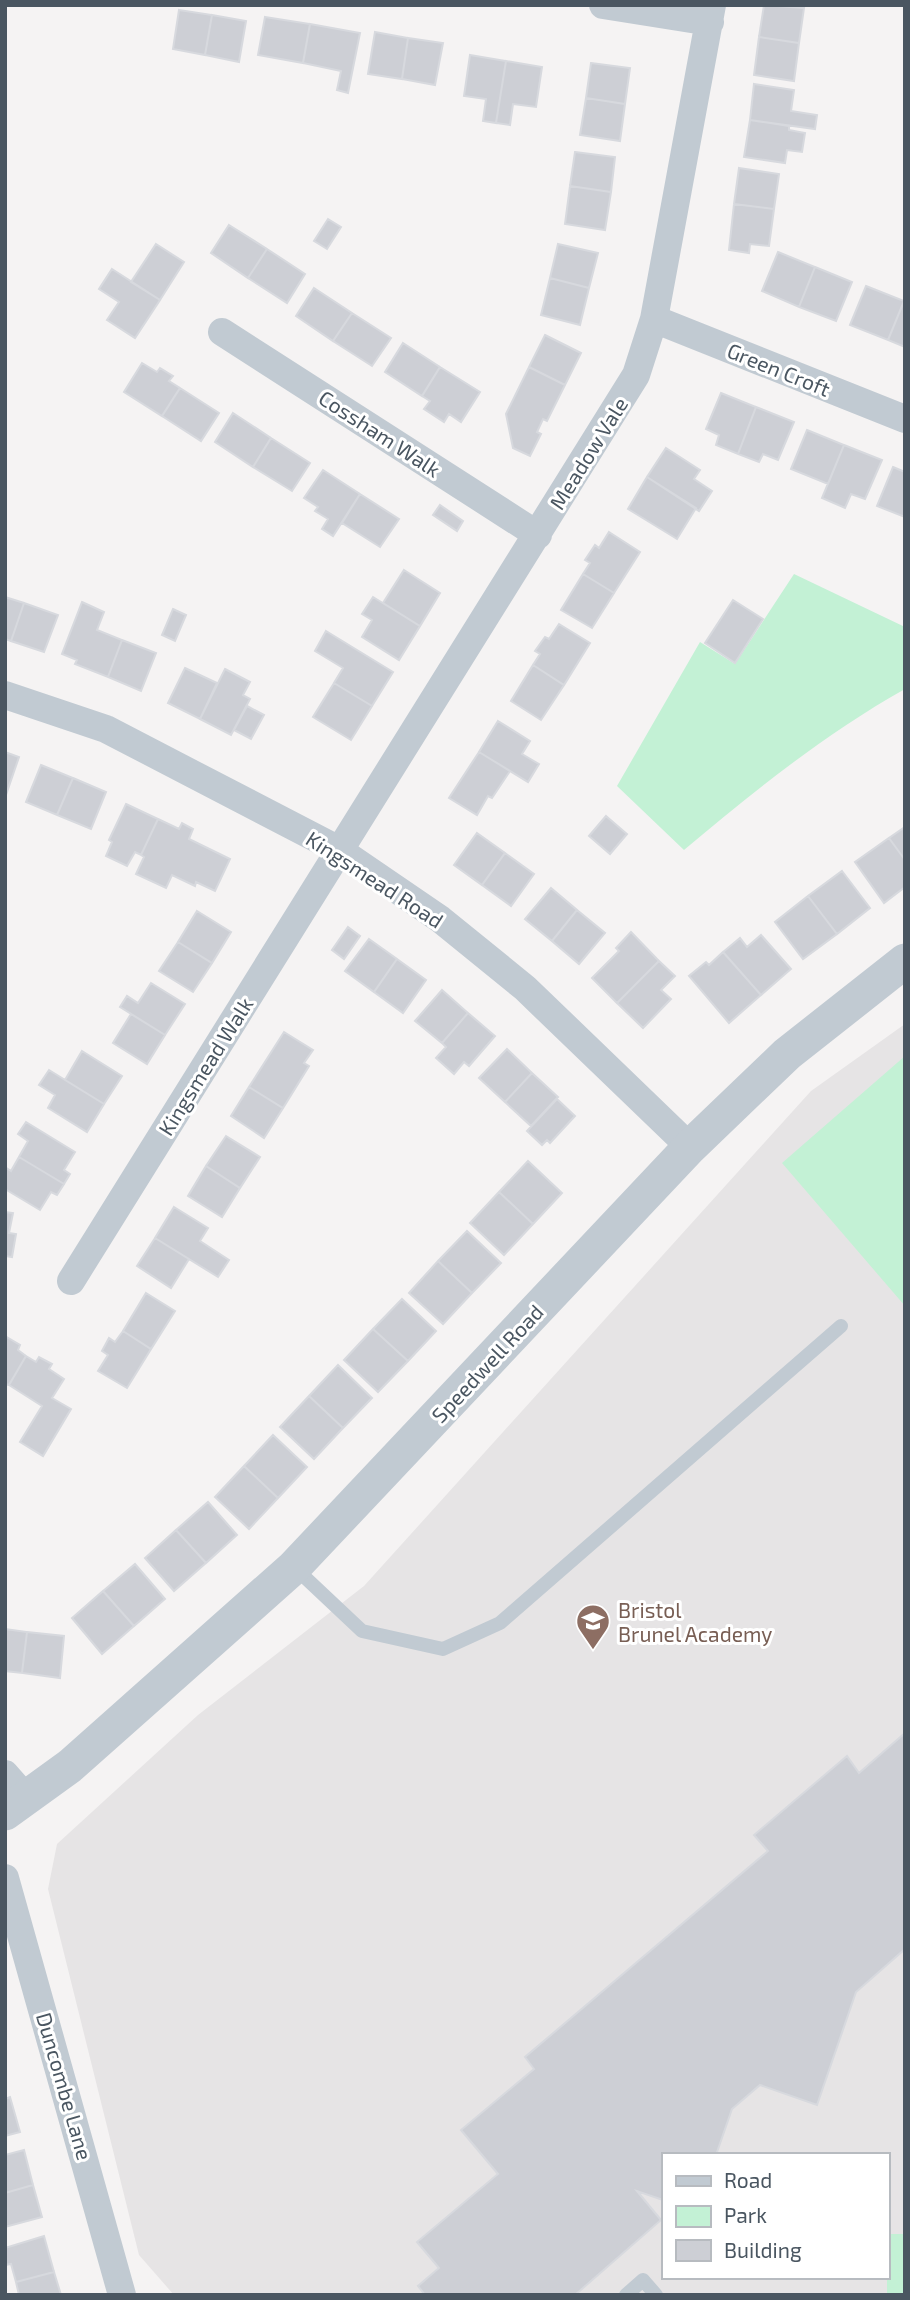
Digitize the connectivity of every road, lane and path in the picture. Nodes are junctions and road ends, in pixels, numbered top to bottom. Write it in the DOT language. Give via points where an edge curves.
graph roads {
  1 [pos="603,5"];
  2 [pos="711,14"];
  3 [pos="654,318"];
  4 [pos="222,332"];
  5 [pos="905,419"];
  6 [pos="538,535"];
  7 [pos="5,695"];
  8 [pos="339,850"];
  9 [pos="905,961"];
  10 [pos="690,1147"];
  11 [pos="71,1281"];
  12 [pos="841,1326"];
  13 [pos="294,1567"];
  14 [pos="70,1766"];
  15 [pos="12,1795"];
  16 [pos="5,1837"];
  17 [pos="5,1878"];
  18 [pos="122,2295"];
  19 [pos="626,2295"];
  20 [pos="656,2295"];
  1 -- 2 [label="street"];
  2 -- 3 [label="street, Meadow Vale"];
  3 -- 5 [label="street, Green Croft"];
  3 -- 6 [label="street, Meadow Vale" via="636,375"];
  4 -- 6 [label="street, Cossham Walk"];
  6 -- 8 [label="street, Meadow Vale"];
  7 -- 8 [label="street, Kingsmead Road" via="106,729"];
  8 -- 10 [label="street, Kingsmead Road" via="440,919 525,988"];
  8 -- 11 [label="street, Kingsmead Walk"];
  9 -- 10 [label="street, Speedwell Road" via="787,1054"];
  10 -- 13 [label="street, Speedwell Road"];
  12 -- 13 [label="lane" via="500,1623 443,1650 362,1631"];
  13 -- 14 [label="street, Speedwell Road"];
  14 -- 15 [label="street, Speedwell Road"];
  14 -- 16 [label="street, Speedwell Road"];
  17 -- 18 [label="street, Duncombe Lane"];
  19 -- 20 [label="lane" via="643,2280"];
}
